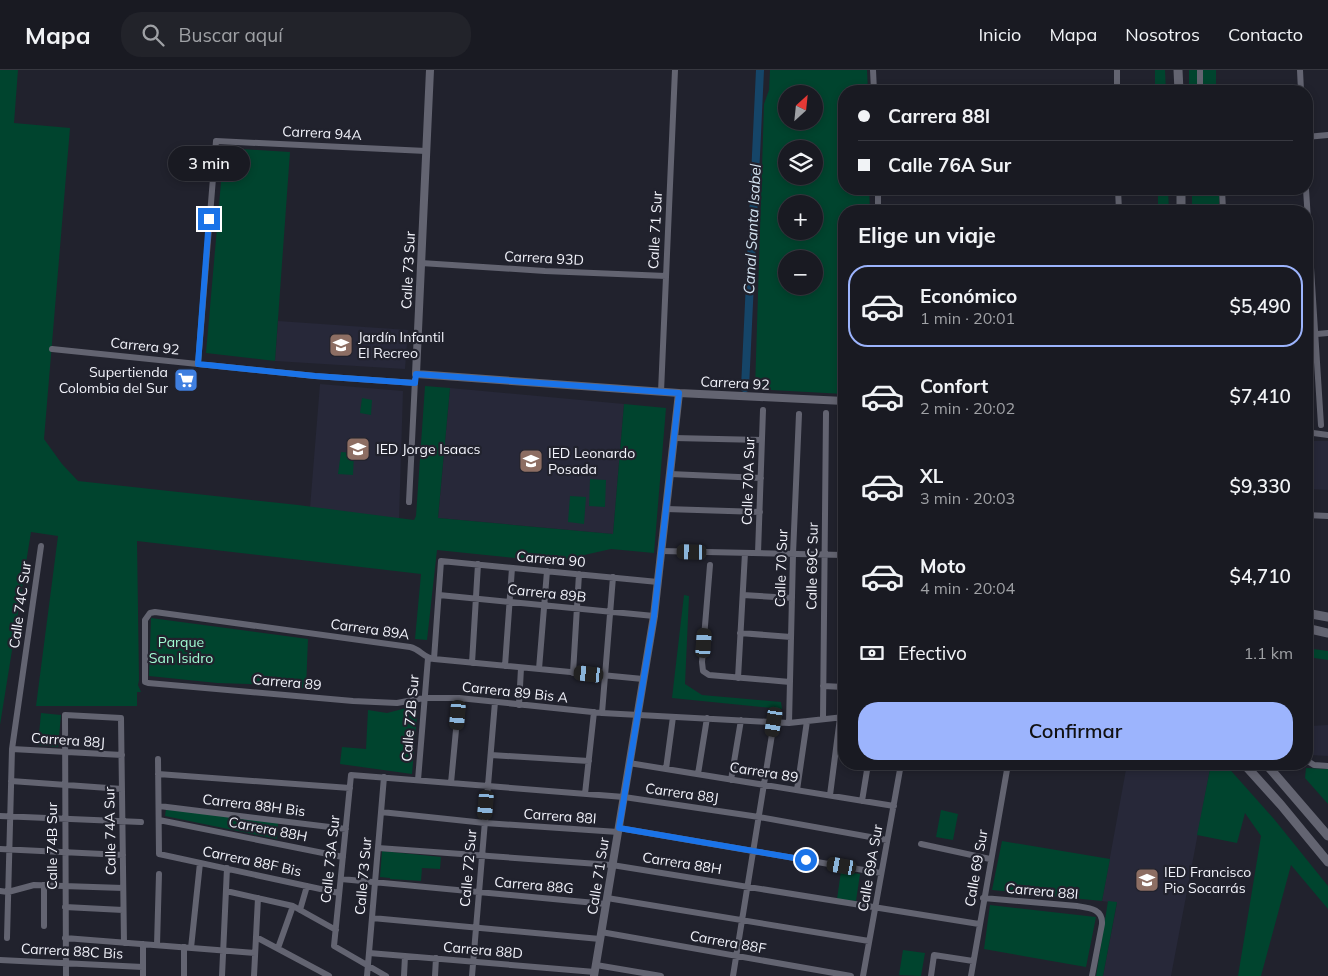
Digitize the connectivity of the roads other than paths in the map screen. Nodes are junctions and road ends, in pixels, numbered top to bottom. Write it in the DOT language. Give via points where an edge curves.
graph roads {
  1 [pos="430,70"];
  2 [pos="675,70"];
  3 [pos="873,70"];
  4 [pos="1117,70"];
  5 [pos="1178,70"];
  6 [pos="1200,70"];
  7 [pos="1300,70"];
  8 [pos="874,85"];
  9 [pos="1117,85"];
  10 [pos="1179,85"];
  11 [pos="1200,85"];
  12 [pos="1301,85"];
  13 [pos="1328,135"];
  14 [pos="1313,136"];
  15 [pos="426,150"];
  16 [pos="421,262"];
  17 [pos="666,276"];
  18 [pos="1313,302"];
  19 [pos="1328,333"];
  20 [pos="1315,334"];
  21 [pos="52,348"];
  22 [pos="198,364"];
  23 [pos="416,374"];
  24 [pos="415,383"];
  25 [pos="661,392"];
  26 [pos="679,393"];
  27 [pos="838,401"];
  28 [pos="763,410"];
  29 [pos="826,413"];
  30 [pos="799,414"];
  31 [pos="1321,425"];
  32 [pos="1313,433"];
  33 [pos="1328,435"];
  34 [pos="674,438"];
  35 [pos="762,440"];
  36 [pos="670,474"];
  37 [pos="761,478"];
  38 [pos="409,502"];
  39 [pos="666,509"];
  40 [pos="760,512"];
  41 [pos="1313,515"];
  42 [pos="1328,516"];
  43 [pos="41,546"];
  44 [pos="661,551"];
  45 [pos="745,553"];
  46 [pos="758,553"];
  47 [pos="793,554"];
  48 [pos="825,554"];
  49 [pos="838,555"];
  50 [pos="441,561"];
  51 [pos="478,564"];
  52 [pos="710,565"];
  53 [pos="512,568"];
  54 [pos="547,571"];
  55 [pos="579,574"];
  56 [pos="613,577"];
  57 [pos="658,582"];
  58 [pos="439,595"];
  59 [pos="742,595"];
  60 [pos="792,598"];
  61 [pos="476,599"];
  62 [pos="510,602"];
  63 [pos="544,605"];
  64 [pos="577,608"];
  65 [pos="610,612"];
  66 [pos="1313,615"];
  67 [pos="654,616"];
  68 [pos="1328,618"];
  69 [pos="1313,630"];
  70 [pos="740,633"];
  71 [pos="1328,633"];
  72 [pos="791,637"];
  73 [pos="431,659"];
  74 [pos="472,663"];
  75 [pos="506,666"];
  76 [pos="521,668"];
  77 [pos="539,669"];
  78 [pos="574,673"];
  79 [pos="605,676"];
  80 [pos="738,678"];
  81 [pos="643,680"];
  82 [pos="790,682"];
  83 [pos="148,683"];
  84 [pos="823,686"];
  85 [pos="838,687"];
  86 [pos="424,698"];
  87 [pos="459,698"];
  88 [pos="495,702"];
  89 [pos="520,705"];
  90 [pos="594,712"];
  91 [pos="602,713"];
  92 [pos="65,715"];
  93 [pos="638,715"];
  94 [pos="674,717"];
  95 [pos="838,717"];
  96 [pos="707,718"];
  97 [pos="822,719"];
  98 [pos="741,720"];
  99 [pos="807,721"];
  100 [pos="774,722"];
  101 [pos="789,723"];
  102 [pos="838,743"];
  103 [pos="12,749"];
  104 [pos="65,752"];
  105 [pos="491,755"];
  106 [pos="122,756"];
  107 [pos="158,759"];
  108 [pos="589,761"];
  109 [pos="629,763"];
  110 [pos="1313,764"];
  111 [pos="1328,766"];
  112 [pos="666,769"];
  113 [pos="867,770"];
  114 [pos="900,770"];
  115 [pos="1007,770"];
  116 [pos="1249,770"];
  117 [pos="1271,770"];
  118 [pos="158,774"];
  119 [pos="698,774"];
  120 [pos="351,775"];
  121 [pos="384,777"];
  122 [pos="418,780"];
  123 [pos="731,780"];
  124 [pos="11,782"];
  125 [pos="452,783"];
  126 [pos="65,785"];
  127 [pos="764,785"];
  128 [pos="488,786"];
  129 [pos="350,788"];
  130 [pos="122,789"];
  131 [pos="797,790"];
  132 [pos="585,794"];
  133 [pos="830,796"];
  134 [pos="624,797"];
  135 [pos="862,801"];
  136 [pos="158,806"];
  137 [pos="894,806"];
  138 [pos="381,812"];
  139 [pos="0,816"];
  140 [pos="10,817"];
  141 [pos="759,817"];
  142 [pos="65,819"];
  143 [pos="159,820"];
  144 [pos="122,821"];
  145 [pos="141,822"];
  146 [pos="485,823"];
  147 [pos="346,829"];
  148 [pos="618,830"];
  149 [pos="1328,836"];
  150 [pos="887,840"];
  151 [pos="921,844"];
  152 [pos="378,848"];
  153 [pos="0,849"];
  154 [pos="9,850"];
  155 [pos="753,851"];
  156 [pos="65,852"];
  157 [pos="123,854"];
  158 [pos="343,857"];
  159 [pos="482,857"];
  160 [pos="990,859"];
  161 [pos="200,862"];
  162 [pos="1328,862"];
  163 [pos="612,865"];
  164 [pos="227,868"];
  165 [pos="881,873"];
  166 [pos="159,874"];
  167 [pos="341,879"];
  168 [pos="375,882"];
  169 [pos="44,885"];
  170 [pos="65,886"];
  171 [pos="307,886"];
  172 [pos="748,886"];
  173 [pos="123,888"];
  174 [pos="226,890"];
  175 [pos="0,891"];
  176 [pos="8,892"];
  177 [pos="479,892"];
  178 [pos="339,893"];
  179 [pos="258,898"];
  180 [pos="984,898"];
  181 [pos="606,901"];
  182 [pos="293,906"];
  183 [pos="65,907"];
  184 [pos="875,908"];
  185 [pos="123,910"];
  186 [pos="300,910"];
  187 [pos="372,918"];
  188 [pos="742,920"];
  189 [pos="979,924"];
  190 [pos="44,926"];
  191 [pos="476,928"];
  192 [pos="336,930"];
  193 [pos="601,935"];
  194 [pos="256,937"];
  195 [pos="7,938"];
  196 [pos="64,938"];
  197 [pos="869,941"];
  198 [pos="124,943"];
  199 [pos="142,944"];
  200 [pos="157,945"];
  201 [pos="188,948"];
  202 [pos="278,948"];
  203 [pos="223,950"];
  204 [pos="369,952"];
  205 [pos="255,953"];
  206 [pos="405,956"];
  207 [pos="736,956"];
  208 [pos="436,958"];
  209 [pos="0,960"];
  210 [pos="473,961"];
  211 [pos="973,961"];
  212 [pos="65,963"];
  213 [pos="368,965"];
  214 [pos="143,967"];
  215 [pos="595,971"];
  216 [pos="631,974"];
  217 [pos="66,976"];
  218 [pos="143,976"];
  219 [pos="184,976"];
  220 [pos="222,976"];
  221 [pos="254,976"];
  222 [pos="329,976"];
  223 [pos="367,976"];
  224 [pos="386,976"];
  225 [pos="404,976"];
  226 [pos="435,976"];
  227 [pos="472,976"];
  228 [pos="661,976"];
  229 [pos="733,976"];
  230 [pos="851,976"];
  231 [pos="863,976"];
  232 [pos="931,976"];
  233 [pos="971,976"];
  234 [pos="1092,976"];
  1 -- 15 [label="street, Calle 73 Sur"];
  2 -- 17 [label="street, Calle 71 Sur"];
  3 -- 8 [label="street"];
  4 -- 9 [label="street"];
  5 -- 10 [label="main road"];
  6 -- 11 [label="street"];
  7 -- 12 [label="street"];
  13 -- 14 [label="street"];
  15 -- 16 [label="street, Calle 73 Sur"];
  15 -- 22 [label="street, Carrera 94A" via="216,141"];
  16 -- 17 [label="street, Carrera 93D"];
  16 -- 23 [label="street, Calle 73 Sur"];
  17 -- 25 [label="street, Calle 71 Sur"];
  18 -- 20 [label="street"];
  19 -- 20 [label="street"];
  20 -- 31 [label="street"];
  21 -- 22 [label="street, Carrera 92"];
  22 -- 24 [label="street, Carrera 92"];
  23 -- 24 [label="street, Calle 73 Sur"];
  23 -- 25 [label="street, Carrera 92"];
  24 -- 38 [label="street, Calle 73 Sur"];
  25 -- 26 [label="street, Carrera 92"];
  26 -- 27 [label="street, Carrera 92"];
  26 -- 34 [label="street, Calle 71 Sur"];
  28 -- 35 [label="street, Calle 70A Sur"];
  29 -- 48 [label="street, Calle 69C Sur"];
  30 -- 47 [label="street, Calle 70 Sur"];
  32 -- 33 [label="street"];
  34 -- 35 [label="street"];
  34 -- 36 [label="street, Calle 71 Sur"];
  35 -- 37 [label="street, Calle 70A Sur"];
  36 -- 37 [label="street"];
  36 -- 39 [label="street, Calle 71 Sur"];
  37 -- 40 [label="street, Calle 70A Sur"];
  39 -- 40 [label="street"];
  39 -- 44 [label="street, Calle 71 Sur"];
  40 -- 46 [label="street, Calle 70A Sur"];
  41 -- 42 [label="street"];
  43 -- 103 [label="street, Calle 74C Sur"];
  44 -- 45 [label="street"];
  44 -- 57 [label="street, Calle 71 Sur"];
  45 -- 46 [label="street"];
  45 -- 59 [label="street"];
  46 -- 47 [label="street"];
  47 -- 48 [label="street"];
  47 -- 60 [label="street, Calle 70 Sur"];
  48 -- 49 [label="street"];
  48 -- 84 [label="street, Calle 69C Sur"];
  50 -- 51 [label="street, Carrera 90"];
  50 -- 58 [label="street, Calle 72B Sur"];
  51 -- 53 [label="street, Carrera 90"];
  51 -- 61 [label="street"];
  52 -- 80 [label="street" via="703,671 709,675"];
  53 -- 54 [label="street, Carrera 90"];
  53 -- 62 [label="street"];
  54 -- 55 [label="street, Carrera 90"];
  54 -- 63 [label="street"];
  55 -- 56 [label="street, Carrera 90"];
  55 -- 64 [label="street"];
  56 -- 57 [label="street, Carrera 90"];
  56 -- 65 [label="street"];
  57 -- 67 [label="street, Calle 71 Sur"];
  58 -- 61 [label="street, Carrera 89B"];
  58 -- 73 [label="street, Calle 72B Sur"];
  59 -- 60 [label="street"];
  59 -- 70 [label="street"];
  60 -- 72 [label="street, Calle 70 Sur"];
  61 -- 62 [label="street, Carrera 89B"];
  61 -- 74 [label="street"];
  62 -- 63 [label="street, Carrera 89B"];
  62 -- 75 [label="street"];
  63 -- 64 [label="street, Carrera 89B"];
  63 -- 77 [label="street"];
  64 -- 65 [label="street, Carrera 89B"];
  64 -- 78 [label="street"];
  65 -- 67 [label="street, Carrera 89B"];
  65 -- 79 [label="street"];
  66 -- 68 [label="main road"];
  67 -- 81 [label="street, Calle 71 Sur"];
  69 -- 71 [label="main road"];
  70 -- 72 [label="street"];
  70 -- 80 [label="street"];
  72 -- 82 [label="street, Calle 70 Sur"];
  73 -- 74 [label="street, Carrera 89A"];
  73 -- 83 [label="street, Carrera 89A" via="410,647 150,613 145,620 145,682"];
  73 -- 86 [label="street, Calle 72B Sur"];
  74 -- 75 [label="street, Carrera 89A"];
  75 -- 76 [label="street, Carrera 89A"];
  76 -- 77 [label="street, Carrera 89A"];
  76 -- 89 [label="street"];
  77 -- 78 [label="street, Carrera 89A"];
  78 -- 79 [label="street, Carrera 89A"];
  79 -- 81 [label="street, Carrera 89A"];
  79 -- 91 [label="street"];
  80 -- 82 [label="street"];
  81 -- 93 [label="street, Calle 71 Sur"];
  82 -- 101 [label="street, Calle 70 Sur"];
  83 -- 86 [label="street, Carrera 89" via="353,702 397,703"];
  84 -- 85 [label="street"];
  84 -- 97 [label="street, Calle 69C Sur"];
  86 -- 87 [label="street, Carrera 89 Bis A"];
  86 -- 122 [label="street, Calle 72B Sur"];
  87 -- 88 [label="street, Carrera 89 Bis A"];
  87 -- 125 [label="street"];
  88 -- 89 [label="street, Carrera 89 Bis A"];
  88 -- 105 [label="street, Calle 72 Sur"];
  89 -- 90 [label="street, Carrera 89 Bis A"];
  90 -- 91 [label="street, Carrera 89 Bis A"];
  90 -- 108 [label="street"];
  91 -- 93 [label="street, Carrera 89 Bis A"];
  92 -- 104 [label="street, Calle 74B Sur"];
  92 -- 106 [label="street, Calle 74A Sur" via="121,718"];
  93 -- 94 [label="street, Carrera 89 Bis A"];
  93 -- 109 [label="street, Calle 71 Sur"];
  94 -- 96 [label="street, Carrera 89 Bis A"];
  94 -- 112 [label="street"];
  95 -- 97 [label="street, Carrera 89 Bis A"];
  96 -- 98 [label="street, Carrera 89 Bis A"];
  96 -- 119 [label="street"];
  97 -- 99 [label="street, Carrera 89 Bis A"];
  98 -- 100 [label="street, Carrera 89 Bis A"];
  98 -- 123 [label="street"];
  99 -- 101 [label="street, Carrera 89 Bis A"];
  99 -- 131 [label="street"];
  100 -- 101 [label="street, Carrera 89 Bis A"];
  100 -- 127 [label="street"];
  102 -- 133 [label="street"];
  103 -- 104 [label="street, Carrera 88J"];
  103 -- 124 [label="street, Calle 74C Sur"];
  104 -- 106 [label="street, Carrera 88J"];
  104 -- 126 [label="street, Calle 74B Sur"];
  105 -- 108 [label="street"];
  105 -- 128 [label="street, Calle 72 Sur"];
  106 -- 130 [label="street, Calle 74A Sur"];
  107 -- 118 [label="street"];
  108 -- 132 [label="street"];
  109 -- 112 [label="street, Carrera 89"];
  109 -- 134 [label="street, Calle 71 Sur"];
  110 -- 111 [label="street"];
  112 -- 119 [label="street, Carrera 89"];
  113 -- 135 [label="street"];
  114 -- 137 [label="street, Calle 69A Sur"];
  115 -- 160 [label="street, Calle 69 Sur"];
  116 -- 162 [label="main road"];
  117 -- 149 [label="main road"];
  118 -- 129 [label="street"];
  118 -- 136 [label="street"];
  119 -- 123 [label="street, Carrera 89"];
  120 -- 121 [label="street, Carrera 88J"];
  120 -- 129 [label="street, Calle 73A Sur"];
  121 -- 122 [label="street, Carrera 88J"];
  121 -- 138 [label="street, Calle 73 Sur"];
  122 -- 125 [label="street, Carrera 88J"];
  123 -- 127 [label="street, Carrera 89"];
  124 -- 126 [label="street"];
  124 -- 140 [label="street, Calle 74C Sur"];
  125 -- 128 [label="street, Carrera 88J"];
  126 -- 130 [label="street"];
  126 -- 142 [label="street, Calle 74B Sur"];
  127 -- 131 [label="street, Carrera 89"];
  127 -- 141 [label="street"];
  128 -- 132 [label="street, Carrera 88J"];
  128 -- 146 [label="street, Calle 72 Sur"];
  129 -- 147 [label="street, Calle 73A Sur"];
  130 -- 144 [label="street, Calle 74A Sur"];
  131 -- 133 [label="street, Carrera 89"];
  132 -- 134 [label="street, Carrera 88J"];
  133 -- 135 [label="street, Carrera 89"];
  134 -- 141 [label="street, Carrera 88J"];
  134 -- 148 [label="street, Calle 71 Sur"];
  135 -- 137 [label="street, Carrera 89"];
  136 -- 143 [label="street"];
  136 -- 147 [label="street, Carrera 88H Bis"];
  137 -- 150 [label="street, Calle 69A Sur"];
  138 -- 146 [label="street, Carrera 88I"];
  138 -- 152 [label="street, Calle 73 Sur"];
  139 -- 140 [label="street"];
  140 -- 142 [label="street"];
  140 -- 154 [label="street, Calle 74C Sur"];
  141 -- 150 [label="street, Carrera 88J"];
  141 -- 155 [label="street"];
  142 -- 144 [label="street"];
  142 -- 156 [label="street, Calle 74B Sur"];
  143 -- 158 [label="street, Carrera 88H"];
  143 -- 161 [label="street, Carrera 88F Bis" via="159,854"];
  144 -- 145 [label="street"];
  144 -- 157 [label="street, Calle 74A Sur"];
  146 -- 148 [label="street, Carrera 88I"];
  146 -- 159 [label="street, Calle 72 Sur"];
  147 -- 158 [label="street, Calle 73A Sur"];
  148 -- 155 [label="street, Carrera 88I"];
  148 -- 163 [label="street, Calle 71 Sur"];
  150 -- 165 [label="street, Calle 69A Sur"];
  151 -- 160 [label="street"];
  152 -- 159 [label="street, Carrera 88H"];
  152 -- 168 [label="street, Calle 73 Sur"];
  153 -- 154 [label="street"];
  154 -- 156 [label="street"];
  154 -- 176 [label="street, Calle 74C Sur"];
  155 -- 165 [label="street, Carrera 88I"];
  155 -- 172 [label="street"];
  156 -- 157 [label="street"];
  156 -- 170 [label="street, Calle 74B Sur"];
  157 -- 173 [label="street, Calle 74A Sur"];
  158 -- 167 [label="street, Calle 73A Sur"];
  159 -- 163 [label="street, Carrera 88H"];
  159 -- 177 [label="street, Calle 72 Sur"];
  160 -- 180 [label="street, Calle 69 Sur"];
  161 -- 164 [label="street, Carrera 88F Bis"];
  161 -- 201 [label="street"];
  163 -- 172 [label="street, Carrera 88H"];
  163 -- 181 [label="street, Calle 71 Sur"];
  164 -- 171 [label="street, Carrera 88F Bis"];
  164 -- 174 [label="street"];
  165 -- 184 [label="street, Calle 69A Sur"];
  166 -- 200 [label="street"];
  167 -- 168 [label="street, Carrera 88G"];
  167 -- 178 [label="street, Calle 73A Sur"];
  168 -- 177 [label="street, Carrera 88G"];
  168 -- 187 [label="street, Calle 73 Sur"];
  169 -- 170 [label="street"];
  169 -- 176 [label="street"];
  169 -- 190 [label="street"];
  170 -- 173 [label="street"];
  170 -- 183 [label="street, Calle 74B Sur"];
  171 -- 178 [label="street, Carrera 88F Bis"];
  171 -- 186 [label="street"];
  172 -- 184 [label="street, Carrera 88H"];
  172 -- 188 [label="street"];
  173 -- 185 [label="street, Calle 74A Sur"];
  174 -- 179 [label="street"];
  174 -- 203 [label="street"];
  175 -- 176 [label="street"];
  176 -- 195 [label="street, Calle 74C Sur"];
  177 -- 181 [label="street, Carrera 88G"];
  177 -- 191 [label="street, Calle 72 Sur"];
  178 -- 192 [label="street, Calle 73A Sur"];
  179 -- 182 [label="street"];
  179 -- 194 [label="street"];
  180 -- 189 [label="street, Calle 69 Sur"];
  180 -- 234 [label="street, Carrera 88I" via="1077,906 1098,911 1102,917"];
  181 -- 188 [label="street, Carrera 88G"];
  181 -- 193 [label="street, Calle 71 Sur"];
  182 -- 186 [label="street"];
  182 -- 202 [label="street"];
  183 -- 185 [label="street"];
  183 -- 196 [label="street, Calle 74B Sur"];
  184 -- 189 [label="street, Carrera 88H"];
  184 -- 197 [label="street, Calle 69A Sur"];
  185 -- 198 [label="street, Calle 74A Sur"];
  186 -- 192 [label="street"];
  187 -- 191 [label="street, Carrera 88F"];
  187 -- 204 [label="street, Calle 73 Sur"];
  188 -- 197 [label="street, Carrera 88G"];
  188 -- 207 [label="street"];
  189 -- 211 [label="street, Calle 69 Sur"];
  191 -- 193 [label="street, Carrera 88F"];
  191 -- 210 [label="street, Calle 72 Sur"];
  192 -- 213 [label="street, Calle 73A Sur" via="334,946"];
  193 -- 207 [label="street, Carrera 88F"];
  193 -- 215 [label="street, Calle 71 Sur"];
  194 -- 202 [label="street"];
  194 -- 205 [label="street"];
  196 -- 198 [label="street"];
  196 -- 212 [label="street, Calle 74B Sur"];
  197 -- 231 [label="street, Calle 69A Sur"];
  198 -- 199 [label="street"];
  199 -- 200 [label="street"];
  199 -- 214 [label="street"];
  200 -- 201 [label="street"];
  201 -- 203 [label="street"];
  201 -- 219 [label="street"];
  202 -- 222 [label="street"];
  203 -- 205 [label="street"];
  203 -- 220 [label="street"];
  204 -- 206 [label="street, Carrera 88D"];
  204 -- 213 [label="street, Calle 73 Sur"];
  205 -- 221 [label="street"];
  206 -- 208 [label="street, Carrera 88D"];
  206 -- 225 [label="street"];
  207 -- 229 [label="street"];
  207 -- 230 [label="street, Carrera 88F"];
  208 -- 210 [label="street, Carrera 88D"];
  208 -- 226 [label="street"];
  209 -- 212 [label="street, Carrera 88C Bis"];
  210 -- 215 [label="street, Carrera 88D"];
  210 -- 227 [label="street, Calle 72 Sur"];
  211 -- 232 [label="street" via="934,955"];
  211 -- 233 [label="street, Calle 69 Sur"];
  212 -- 214 [label="street, Carrera 88C Bis"];
  212 -- 217 [label="street, Calle 74B Sur"];
  213 -- 223 [label="street, Calle 73 Sur"];
  213 -- 224 [label="street"];
  214 -- 218 [label="street"];
  215 -- 216 [label="street, Carrera 88D"];
  216 -- 228 [label="street, Carrera 88D"];
}
